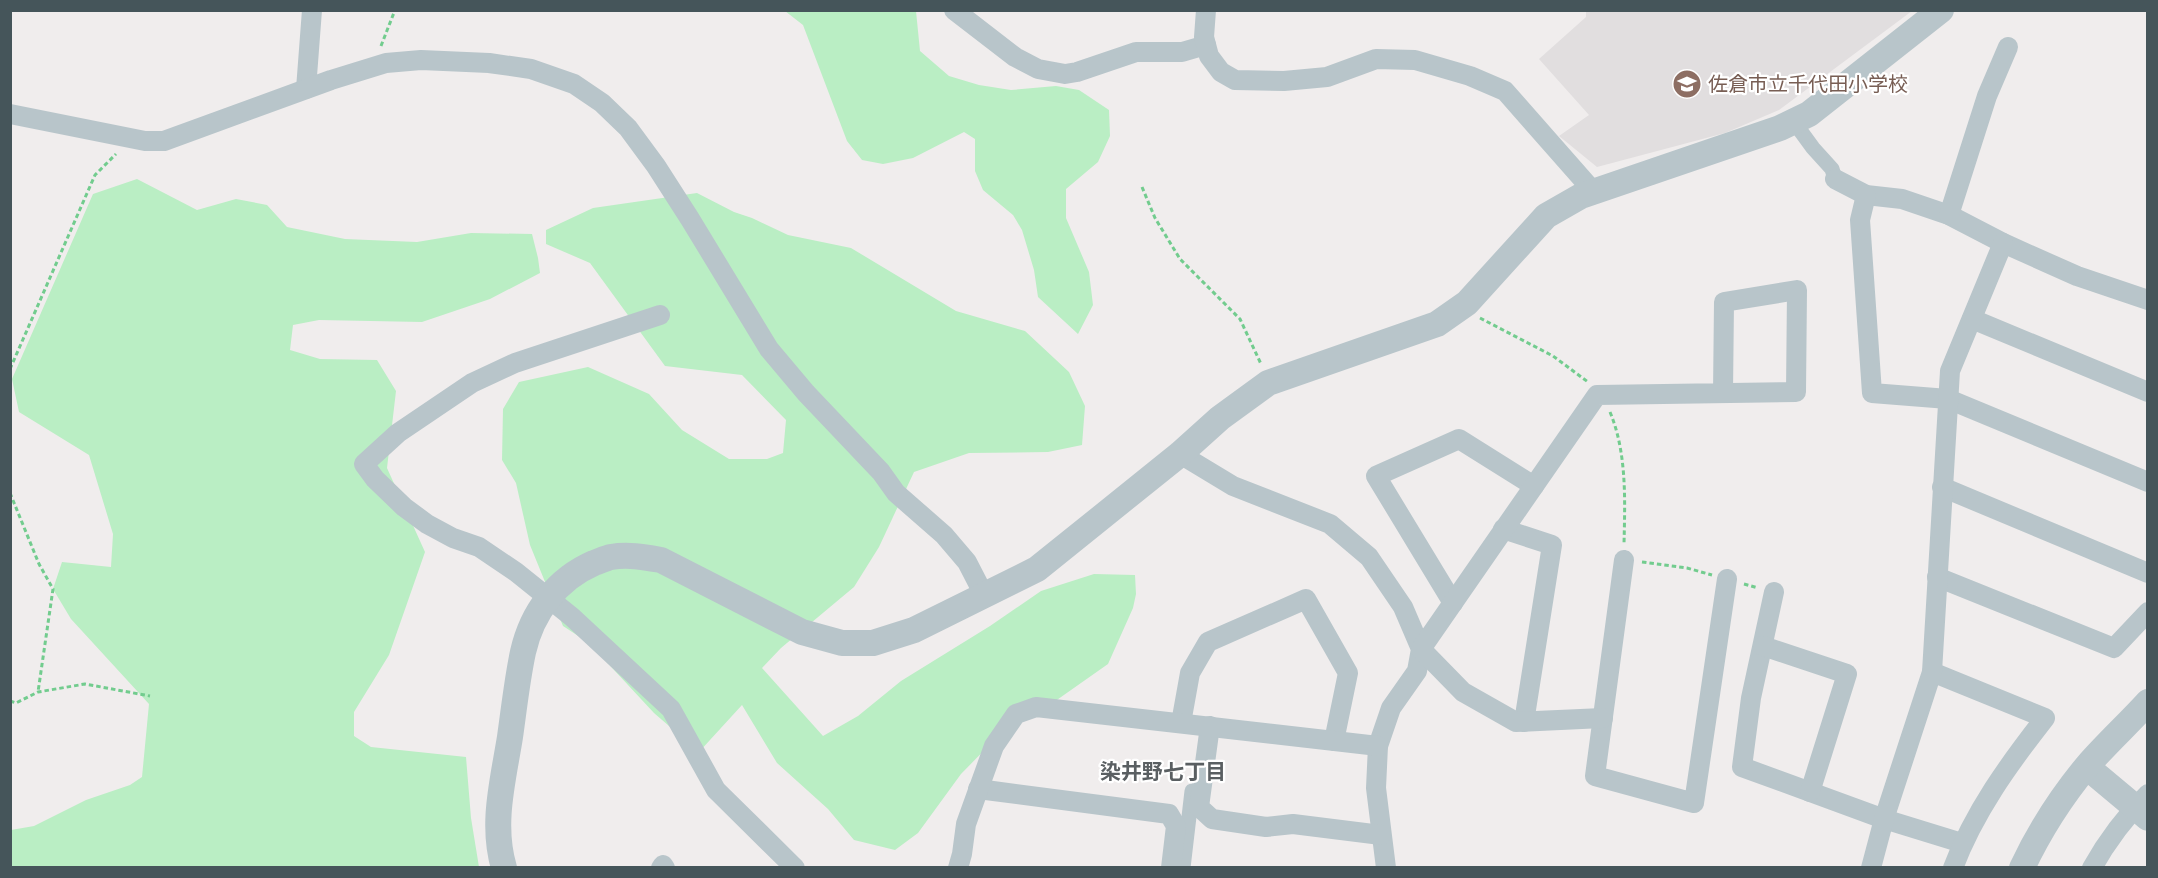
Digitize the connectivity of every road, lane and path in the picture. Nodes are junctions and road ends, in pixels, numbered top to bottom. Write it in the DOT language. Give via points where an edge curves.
graph roads {
  1 [pos="312,10"];
  2 [pos="395,10"];
  3 [pos="954,10"];
  4 [pos="1206,10"];
  5 [pos="1941,10"];
  6 [pos="1206,45"];
  7 [pos="2008,47"];
  8 [pos="372,68"];
  9 [pos="306,89"];
  10 [pos="10,114"];
  11 [pos="1794,122"];
  12 [pos="133,139"];
  13 [pos="1835,179"];
  14 [pos="1142,187"];
  15 [pos="1593,191"];
  16 [pos="1866,195"];
  17 [pos="1949,215"];
  18 [pos="2003,243"];
  19 [pos="2148,300"];
  20 [pos="1460,308"];
  21 [pos="660,315"];
  22 [pos="1972,319"];
  23 [pos="10,369"];
  24 [pos="1268,383"];
  25 [pos="1723,393"];
  26 [pos="2148,393"];
  27 [pos="1597,394"];
  28 [pos="1948,399"];
  29 [pos="1180,454"];
  30 [pos="2148,482"];
  31 [pos="1534,486"];
  32 [pos="1942,487"];
  33 [pos="10,493"];
  34 [pos="1503,530"];
  35 [pos="1624,560"];
  36 [pos="2148,573"];
  37 [pos="1937,577"];
  38 [pos="1727,579"];
  39 [pos="1774,592"];
  40 [pos="984,595"];
  41 [pos="547,598"];
  42 [pos="1453,603"];
  43 [pos="2148,612"];
  44 [pos="1763,646"];
  45 [pos="1421,649"];
  46 [pos="1932,672"];
  47 [pos="38,692"];
  48 [pos="150,696"];
  49 [pos="10,701"];
  50 [pos="2148,702"];
  51 [pos="1603,718"];
  52 [pos="1524,722"];
  53 [pos="1181,723"];
  54 [pos="1206,726"];
  55 [pos="1334,741"];
  56 [pos="1378,746"];
  57 [pos="2086,767"];
  58 [pos="978,789"];
  59 [pos="1810,792"];
  60 [pos="2143,806"];
  61 [pos="1884,819"];
  62 [pos="1381,835"];
  63 [pos="1962,843"];
  64 [pos="504,867"];
  65 [pos="795,867"];
  66 [pos="958,867"];
  67 [pos="1171,867"];
  68 [pos="1183,867"];
  69 [pos="1386,867"];
  70 [pos="1871,867"];
  71 [pos="1953,867"];
  72 [pos="2022,867"];
  73 [pos="2092,867"];
  1 -- 9 [label="street"];
  2 -- 8 [label="path"];
  3 -- 6 [label="street" via="1015,57 1038,69 1065,74 1136,52 1182,52"];
  4 -- 6 [label="street"];
  5 -- 11 [label="street"];
  6 -- 15 [label="street" via="1221,72 1235,80 1284,81 1327,76 1376,59 1415,60 1470,76 1504,91"];
  7 -- 17 [label="street" via="1987,96"];
  8 -- 9 [label="street"];
  8 -- 40 [label="street" via="421,60 531,69 574,84 602,103 628,128 656,166 769,349 896,493 968,562"];
  9 -- 12 [label="street" via="164,141"];
  10 -- 12 [label="street"];
  11 -- 13 [label="street" via="1832,169"];
  11 -- 15 [label="street"];
  12 -- 23 [label="path" via="95,175"];
  13 -- 16 [label="street"];
  14 -- 24 [label="path" via="1180,259 1240,319"];
  15 -- 20 [label="street" via="1546,216"];
  16 -- 17 [label="street" via="1902,199"];
  16 -- 28 [label="street" via="1860,220 1872,393"];
  17 -- 18 [label="street"];
  18 -- 19 [label="street" via="2077,276"];
  18 -- 22 [label="street"];
  20 -- 24 [label="street" via="1437,324"];
  20 -- 27 [label="path" via="1553,356"];
  21 -- 41 [label="street" via="515,363 471,383 398,432 364,464 382,486 426,524 479,547"];
  22 -- 26 [label="street"];
  22 -- 28 [label="street" via="1950,371"];
  24 -- 29 [label="street"];
  25 -- 25 [label="street" via="1796,392 1797,290 1724,302"];
  25 -- 27 [label="street"];
  27 -- 31 [label="street"];
  27 -- 35 [label="path" via="1611,413 1622,453"];
  28 -- 30 [label="street"];
  28 -- 32 [label="street"];
  29 -- 40 [label="street" via="1037,569"];
  29 -- 45 [label="street" via="1233,486 1330,524 1370,557 1403,607"];
  31 -- 34 [label="street"];
  31 -- 42 [label="street" via="1459,439 1376,477"];
  32 -- 36 [label="street"];
  32 -- 37 [label="street"];
  33 -- 47 [label="path" via="53,589"];
  34 -- 42 [label="street"];
  34 -- 52 [label="street" via="1552,546"];
  35 -- 38 [label="path" via="1688,568"];
  35 -- 51 [label="street"];
  37 -- 43 [label="street" via="2114,648"];
  37 -- 46 [label="street"];
  38 -- 39 [label="path"];
  38 -- 51 [label="street" via="1694,803 1595,776"];
  39 -- 44 [label="street"];
  40 -- 41 [label="street" via="914,630 873,643 842,643 802,632 661,560 636,555 609,557 585,567"];
  41 -- 64 [label="street" via="524,650 497,821"];
  41 -- 65 [label="street" via="670,709 716,790"];
  42 -- 45 [label="street"];
  44 -- 59 [label="street" via="1742,767"];
  44 -- 59 [label="street" via="1847,674"];
  45 -- 52 [label="street" via="1463,692 1516,722"];
  45 -- 56 [label="street" via="1417,671 1391,708"];
  46 -- 61 [label="street"];
  46 -- 63 [label="street" via="2045,718 2002,775"];
  47 -- 48 [label="path" via="85,684"];
  47 -- 49 [label="path" via="16,703"];
  50 -- 57 [label="street"];
  51 -- 52 [label="street"];
  53 -- 54 [label="street"];
  53 -- 55 [label="street" via="1190,673 1208,642 1306,599 1348,673"];
  53 -- 58 [label="street" via="1036,707 1016,714 994,746"];
  54 -- 55 [label="street"];
  54 -- 62 [label="street" via="1199,807 1212,819"];
  54 -- 68 [label="street"];
  55 -- 56 [label="street"];
  56 -- 62 [label="street" via="1376,788"];
  57 -- 60 [label="street"];
  57 -- 72 [label="street"];
  58 -- 66 [label="street"];
  58 -- 67 [label="street" via="1169,814 1176,826"];
  59 -- 61 [label="street"];
  60 -- 73 [label="street"];
  61 -- 63 [label="street"];
  61 -- 70 [label="street"];
  62 -- 69 [label="street"];
  63 -- 71 [label="street"];
}
